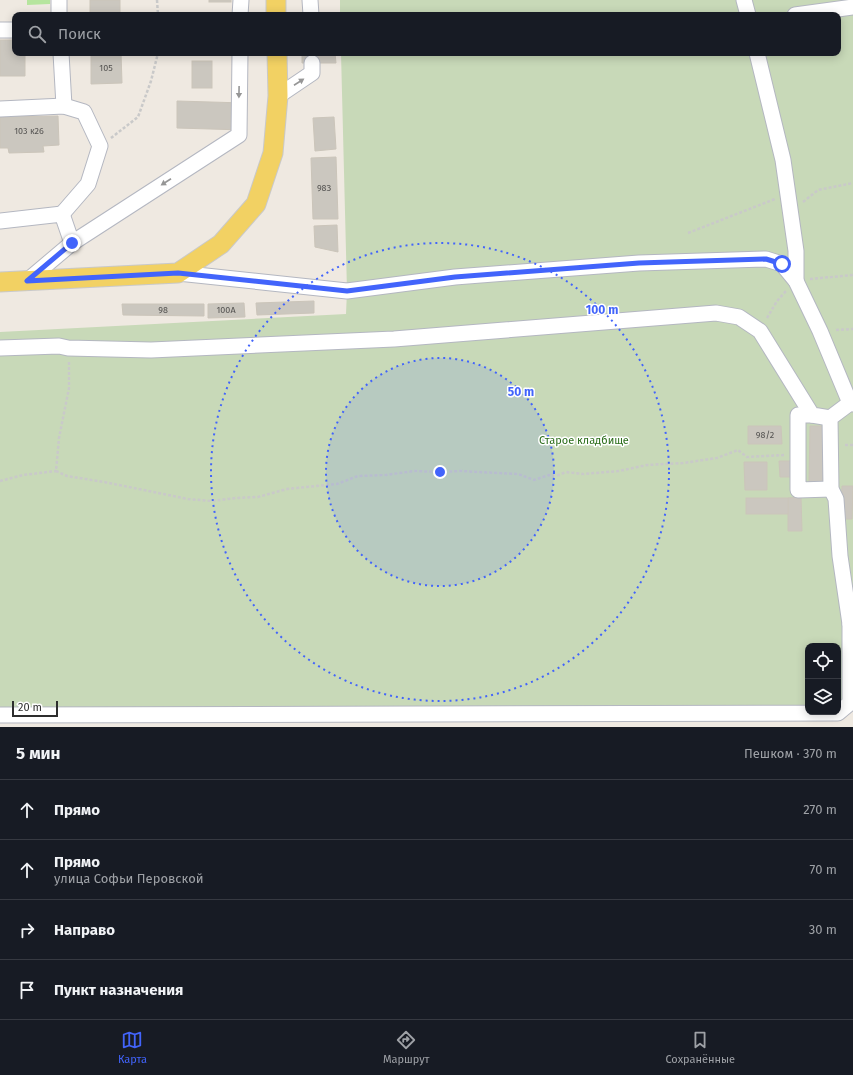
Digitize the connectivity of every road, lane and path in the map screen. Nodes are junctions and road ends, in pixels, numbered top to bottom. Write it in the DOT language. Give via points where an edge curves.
graph roads {
  1 [pos="59,0"];
  2 [pos="157,0"];
  3 [pos="241,0"];
  4 [pos="276,0"];
  5 [pos="310,0"];
  6 [pos="744,0"];
  7 [pos="853,7"];
  8 [pos="59,12"];
  9 [pos="158,12"];
  10 [pos="240,12"];
  11 [pos="276,12"];
  12 [pos="311,12"];
  13 [pos="747,12"];
  14 [pos="817,12"];
  15 [pos="0,30"];
  16 [pos="12,30"];
  17 [pos="61,56"];
  18 [pos="157,56"];
  19 [pos="240,56"];
  20 [pos="277,56"];
  21 [pos="758,56"];
  22 [pos="312,63"];
  23 [pos="278,96"];
  24 [pos="64,106"];
  25 [pos="0,109"];
  26 [pos="100,146"];
  27 [pos="853,182"];
  28 [pos="788,194"];
  29 [pos="790,212"];
  30 [pos="62,214"];
  31 [pos="0,220"];
  32 [pos="688,233"];
  33 [pos="72,243"];
  34 [pos="178,273"];
  35 [pos="853,275"];
  36 [pos="27,281"];
  37 [pos="796,281"];
  38 [pos="0,282"];
  39 [pos="760,331"];
  40 [pos="0,348"];
  41 [pos="68,348"];
  42 [pos="852,404"];
  43 [pos="812,415"];
  44 [pos="830,418"];
  45 [pos="798,454"];
  46 [pos="56,471"];
  47 [pos="0,482"];
  48 [pos="831,489"];
  49 [pos="846,558"];
  50 [pos="851,624"];
  51 [pos="0,715"];
  1 -- 8 [label="lane"];
  2 -- 9 [label="path"];
  3 -- 10 [label="lane"];
  4 -- 11 [label="main road"];
  5 -- 12 [label="lane"];
  6 -- 13 [label="lane"];
  7 -- 14 [label="lane"];
  15 -- 16 [label="lane"];
  17 -- 24 [label="lane"];
  18 -- 26 [label="path" via="138,117"];
  19 -- 33 [label="lane, one-way" via="239,135"];
  20 -- 23 [label="main road"];
  21 -- 28 [label="lane" via="783,160"];
  23 -- 22 [label="lane, one-way" via="312,73"];
  23 -- 34 [label="main road" via="272,153 256,204 221,244"];
  24 -- 25 [label="lane"];
  24 -- 26 [label="lane" via="84,112"];
  26 -- 30 [label="lane" via="88,184"];
  27 -- 29 [label="path" via="818,190"];
  28 -- 29 [label="lane"];
  28 -- 32 [label="path"];
  29 -- 37 [label="lane" via="796,251"];
  30 -- 31 [label="lane"];
  30 -- 33 [label="lane"];
  33 -- 36 [label="lane"];
  34 -- 36 [label="main road"];
  34 -- 37 [label="lane" via="347,291 462,276 639,263 766,259 782,264"];
  35 -- 37 [label="path"];
  36 -- 38 [label="main road"];
  37 -- 39 [label="path" via="777,300"];
  37 -- 42 [label="lane"];
  39 -- 41 [label="lane" via="740,316 716,313 394,339 151,350"];
  39 -- 43 [label="lane"];
  40 -- 41 [label="lane"];
  41 -- 46 [label="path" via="69,388 59,438"];
  42 -- 44 [label="lane"];
  43 -- 44 [label="lane"];
  43 -- 45 [label="lane" via="798,415"];
  44 -- 48 [label="lane"];
  45 -- 46 [label="path" via="746,457 738,450 717,458 647,465 619,471 583,474 566,472 534,480 518,474 414,471 358,476 337,484 212,501 188,499 67,476"];
  45 -- 48 [label="lane" via="798,490"];
  46 -- 47 [label="path" via="23,475"];
  48 -- 49 [label="lane" via="836,499"];
  49 -- 50 [label="lane"];
  50 -- 51 [label="lane" via="850,703 838,713"];
}
